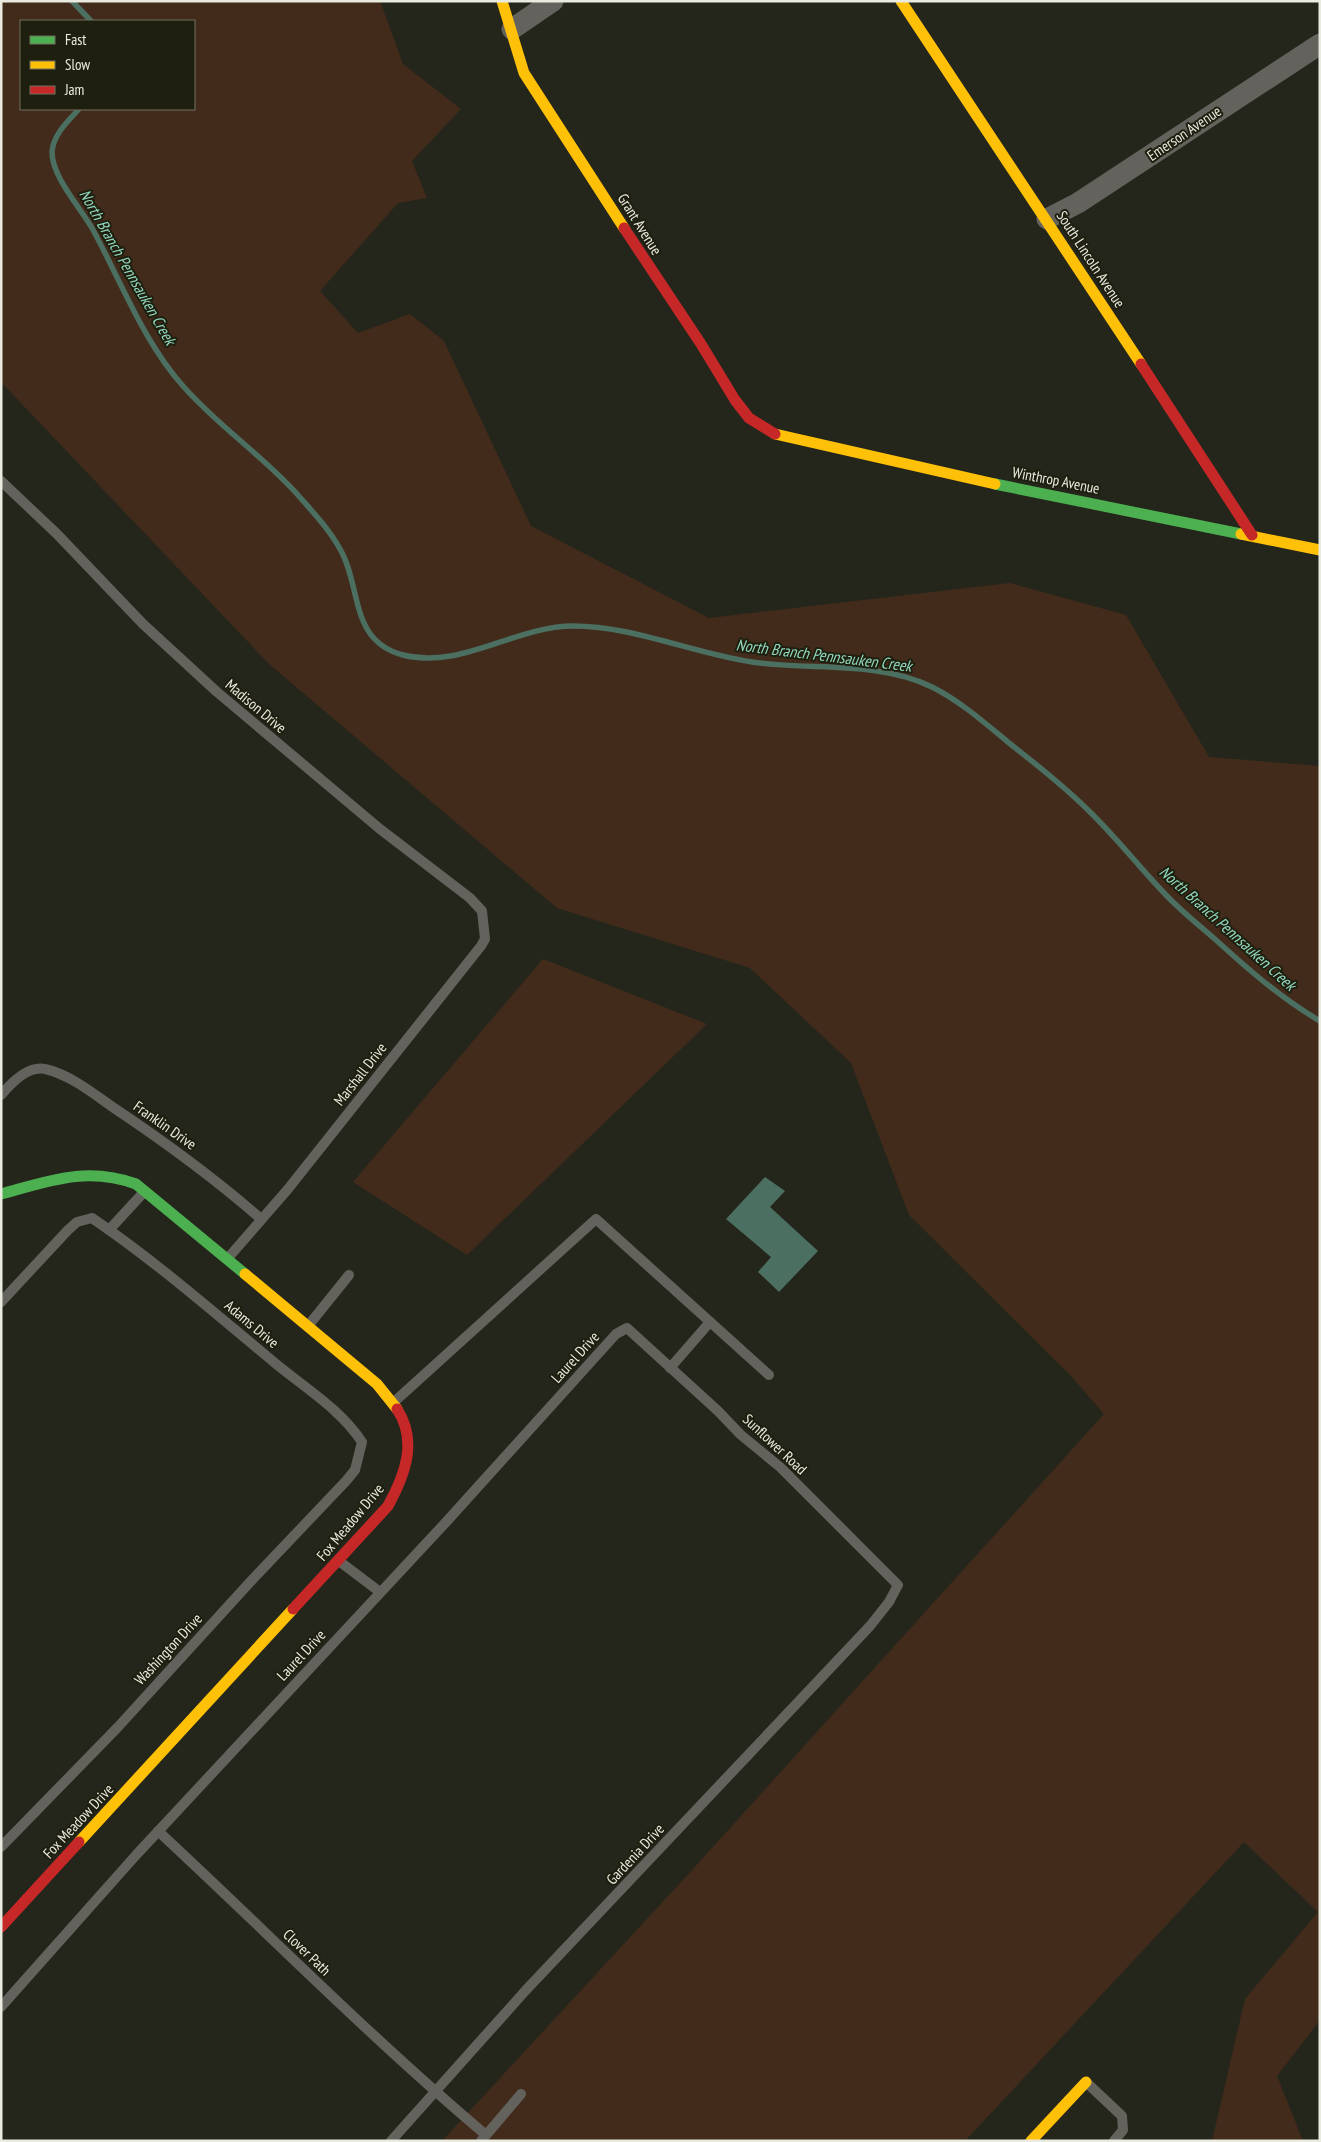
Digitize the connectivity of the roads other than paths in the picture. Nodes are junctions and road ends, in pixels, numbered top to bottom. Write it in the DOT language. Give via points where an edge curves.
graph roads {
  1 [pos="502,1"];
  2 [pos="554,1"];
  3 [pos="901,1"];
  4 [pos="512,29"];
  5 [pos="1320,44"];
  6 [pos="1047,219"];
  7 [pos="786,438"];
  8 [pos="3,486"];
  9 [pos="1252,535"];
  10 [pos="1320,550"];
  11 [pos="481,946"];
  12 [pos="1,1094"];
  13 [pos="145,1191"];
  14 [pos="1,1194"];
  15 [pos="260,1218"];
  16 [pos="108,1230"];
  17 [pos="227,1259"];
  18 [pos="349,1275"];
  19 [pos="1,1302"];
  20 [pos="710,1322"];
  21 [pos="308,1327"];
  22 [pos="627,1328"];
  23 [pos="670,1368"];
  24 [pos="770,1375"];
  25 [pos="394,1402"];
  26 [pos="355,1470"];
  27 [pos="338,1561"];
  28 [pos="898,1585"];
  29 [pos="380,1592"];
  30 [pos="158,1831"];
  31 [pos="1,1847"];
  32 [pos="1,1927"];
  33 [pos="1,2007"];
  34 [pos="1086,2082"];
  35 [pos="436,2093"];
  36 [pos="521,2094"];
  37 [pos="483,2138"];
  38 [pos="1036,2139"];
  39 [pos="391,2141"];
  40 [pos="1114,2141"];
  1 -- 4 [label="street, Grant Avenue"];
  2 -- 4 [label="street"];
  3 -- 6 [label="street, South Lincoln Avenue"];
  4 -- 7 [label="street, Grant Avenue" via="524,73 735,400 749,418"];
  5 -- 6 [label="street, Emerson Avenue" via="1078,203"];
  6 -- 9 [label="street, South Lincoln Avenue"];
  7 -- 9 [label="street, Winthrop Avenue" via="984,482"];
  8 -- 11 [label="lane, Madison Drive" via="57,534 143,624 217,692 380,829 470,898 482,911 485,939"];
  9 -- 10 [label="street, Winthrop Avenue"];
  11 -- 15 [label="lane, Marshall Drive" via="288,1189"];
  12 -- 15 [label="lane, Franklin Drive" via="24,1072 43,1068 63,1076 176,1149"];
  13 -- 14 [label="street, Fox Meadow Drive" via="115,1176 89,1173"];
  13 -- 16 [label="lane"];
  13 -- 17 [label="street, Fox Meadow Drive"];
  15 -- 17 [label="lane"];
  16 -- 19 [label="lane, Adams Drive" via="92,1218 77,1222"];
  16 -- 26 [label="lane, Adams Drive" via="185,1287 349,1425 362,1442"];
  17 -- 21 [label="street, Fox Meadow Drive"];
  18 -- 21 [label="lane"];
  20 -- 23 [label="lane"];
  20 -- 24 [label="lane"];
  20 -- 25 [label="lane" via="596,1219"];
  21 -- 25 [label="street, Fox Meadow Drive"];
  22 -- 23 [label="lane, Sunflower Road"];
  22 -- 29 [label="lane, Laurel Drive" via="616,1334"];
  23 -- 28 [label="lane, Sunflower Road" via="780,1467"];
  25 -- 27 [label="street, Fox Meadow Drive" via="406,1427 409,1449 401,1484 388,1506"];
  26 -- 31 [label="lane, Washington Drive" via="118,1727"];
  27 -- 29 [label="lane"];
  27 -- 32 [label="street, Fox Meadow Drive"];
  28 -- 35 [label="lane, Gardenia Drive" via="870,1626 526,1990"];
  29 -- 30 [label="lane, Laurel Drive"];
  30 -- 33 [label="lane, Laurel Drive"];
  30 -- 35 [label="lane, Clover Path"];
  34 -- 38 [label="street"];
  34 -- 40 [label="lane" via="1122,2116 1123,2130"];
  35 -- 37 [label="lane, Clover Path"];
  35 -- 39 [label="lane, Gardenia Drive"];
  36 -- 37 [label="lane"];
}
